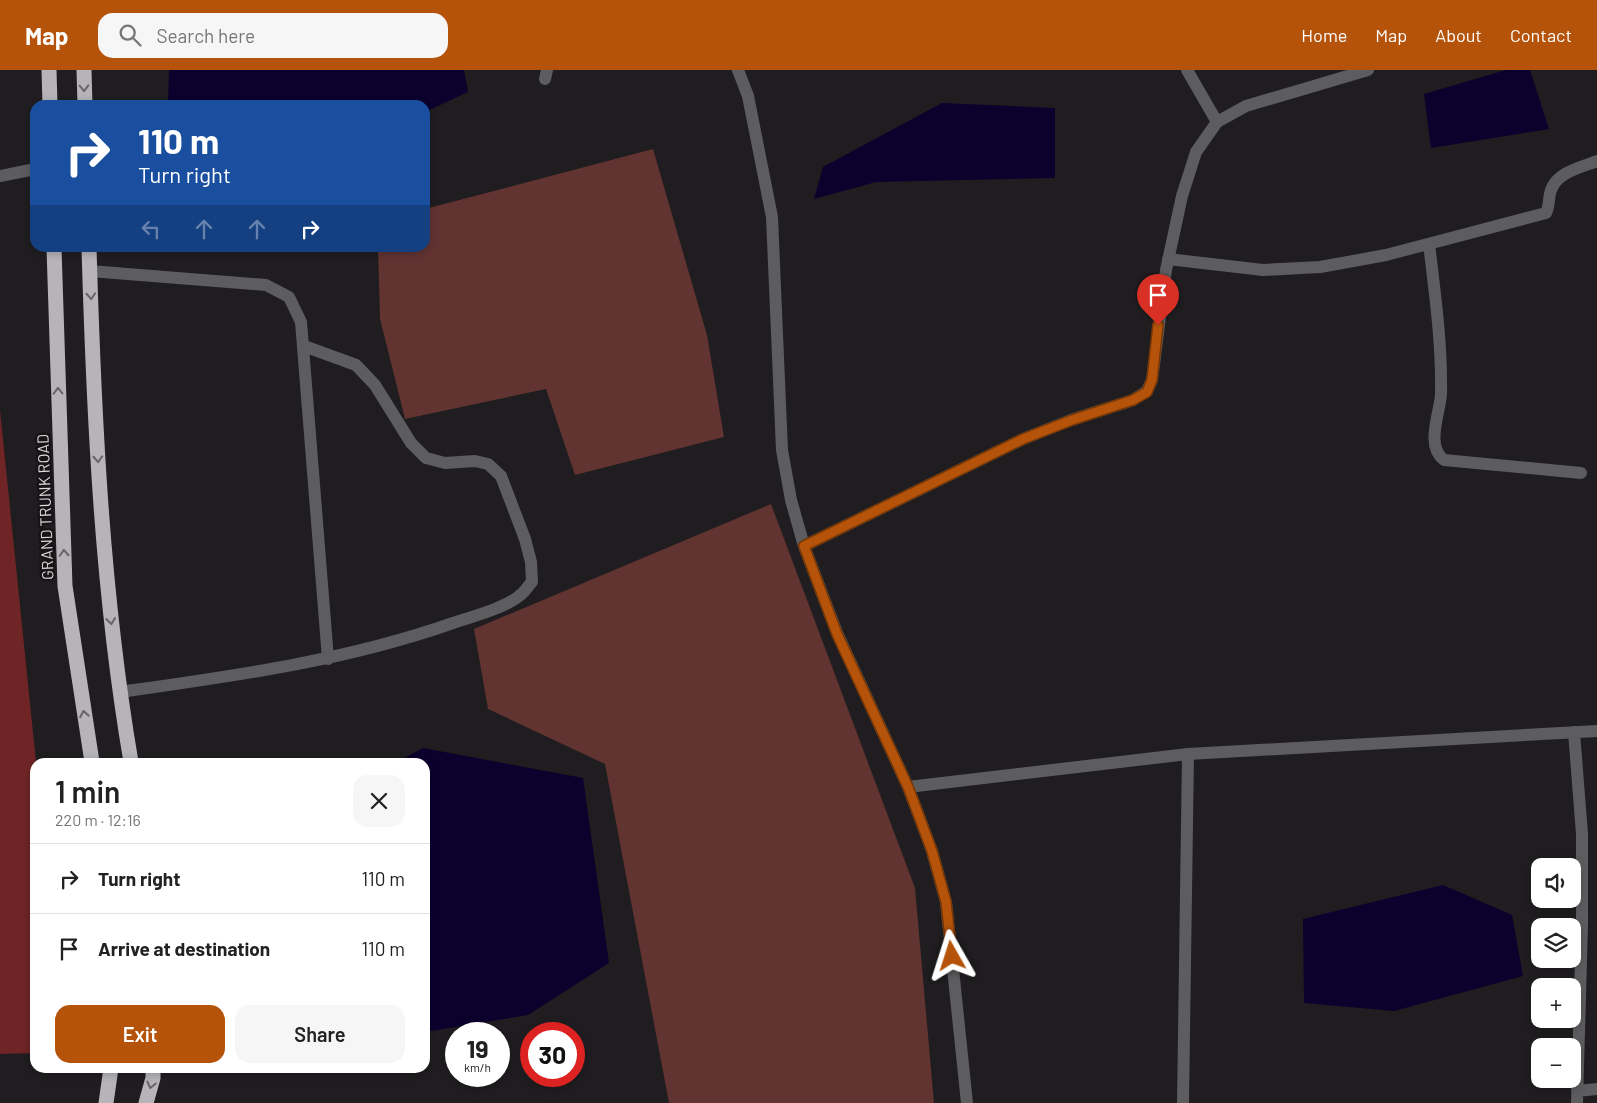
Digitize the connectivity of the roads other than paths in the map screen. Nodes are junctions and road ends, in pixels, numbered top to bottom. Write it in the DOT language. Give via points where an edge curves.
graph roads {
  1 [pos="50,70"];
  2 [pos="84,70"];
  3 [pos="738,70"];
  4 [pos="1187,70"];
  5 [pos="1368,70"];
  6 [pos="50,100"];
  7 [pos="85,100"];
  8 [pos="1217,122"];
  9 [pos="1597,161"];
  10 [pos="30,170"];
  11 [pos="0,176"];
  12 [pos="1429,244"];
  13 [pos="54,252"];
  14 [pos="89,252"];
  15 [pos="1168,259"];
  16 [pos="90,271"];
  17 [pos="304,346"];
  18 [pos="1581,473"];
  19 [pos="804,546"];
  20 [pos="328,659"];
  21 [pos="120,692"];
  22 [pos="1597,731"];
  23 [pos="1574,732"];
  24 [pos="1188,754"];
  25 [pos="91,758"];
  26 [pos="130,758"];
  27 [pos="908,787"];
  28 [pos="110,1073"];
  29 [pos="152,1073"];
  30 [pos="1597,1089"];
  31 [pos="1577,1097"];
  32 [pos="106,1103"];
  33 [pos="146,1103"];
  34 [pos="967,1103"];
  35 [pos="1183,1103"];
  1 -- 6 [label="highway"];
  2 -- 7 [label="highway, one-way"];
  3 -- 19 [label="street" via="748,96 772,217 782,450"];
  4 -- 8 [label="street"];
  5 -- 8 [label="street" via="1246,106"];
  8 -- 15 [label="street" via="1196,152"];
  9 -- 12 [label="street" via="1557,180 1550,191 1550,206 1546,213"];
  10 -- 11 [label="street"];
  12 -- 15 [label="street" via="1320,267 1263,270"];
  12 -- 18 [label="street" via="1439,330 1440,396 1435,447 1439,456 1444,460"];
  25 -- 13 [label="highway, GRAND TRUNK ROAD, one-way" via="65,586"];
  14 -- 16 [label="highway"];
  15 -- 19 [label="street" via="1152,380 1147,392 1133,400 1023,439"];
  16 -- 17 [label="street" via="266,285 289,297 302,322"];
  16 -- 21 [label="highway, one-way" via="98,464 108,596"];
  17 -- 20 [label="street"];
  17 -- 20 [label="street" via="356,365 375,385 411,443 426,458 445,463 475,461 488,464 501,476 526,540 531,562 532,582 519,597 492,610 412,638"];
  19 -- 27 [label="street" via="837,634"];
  20 -- 21 [label="street" via="250,674"];
  21 -- 26 [label="highway"];
  22 -- 23 [label="street"];
  23 -- 24 [label="street"];
  23 -- 31 [label="street" via="1582,834"];
  24 -- 27 [label="street"];
  24 -- 35 [label="street"];
  27 -- 34 [label="street" via="932,851 946,902"];
  28 -- 32 [label="highway"];
  29 -- 33 [label="highway, one-way"];
  30 -- 31 [label="street"];
}
